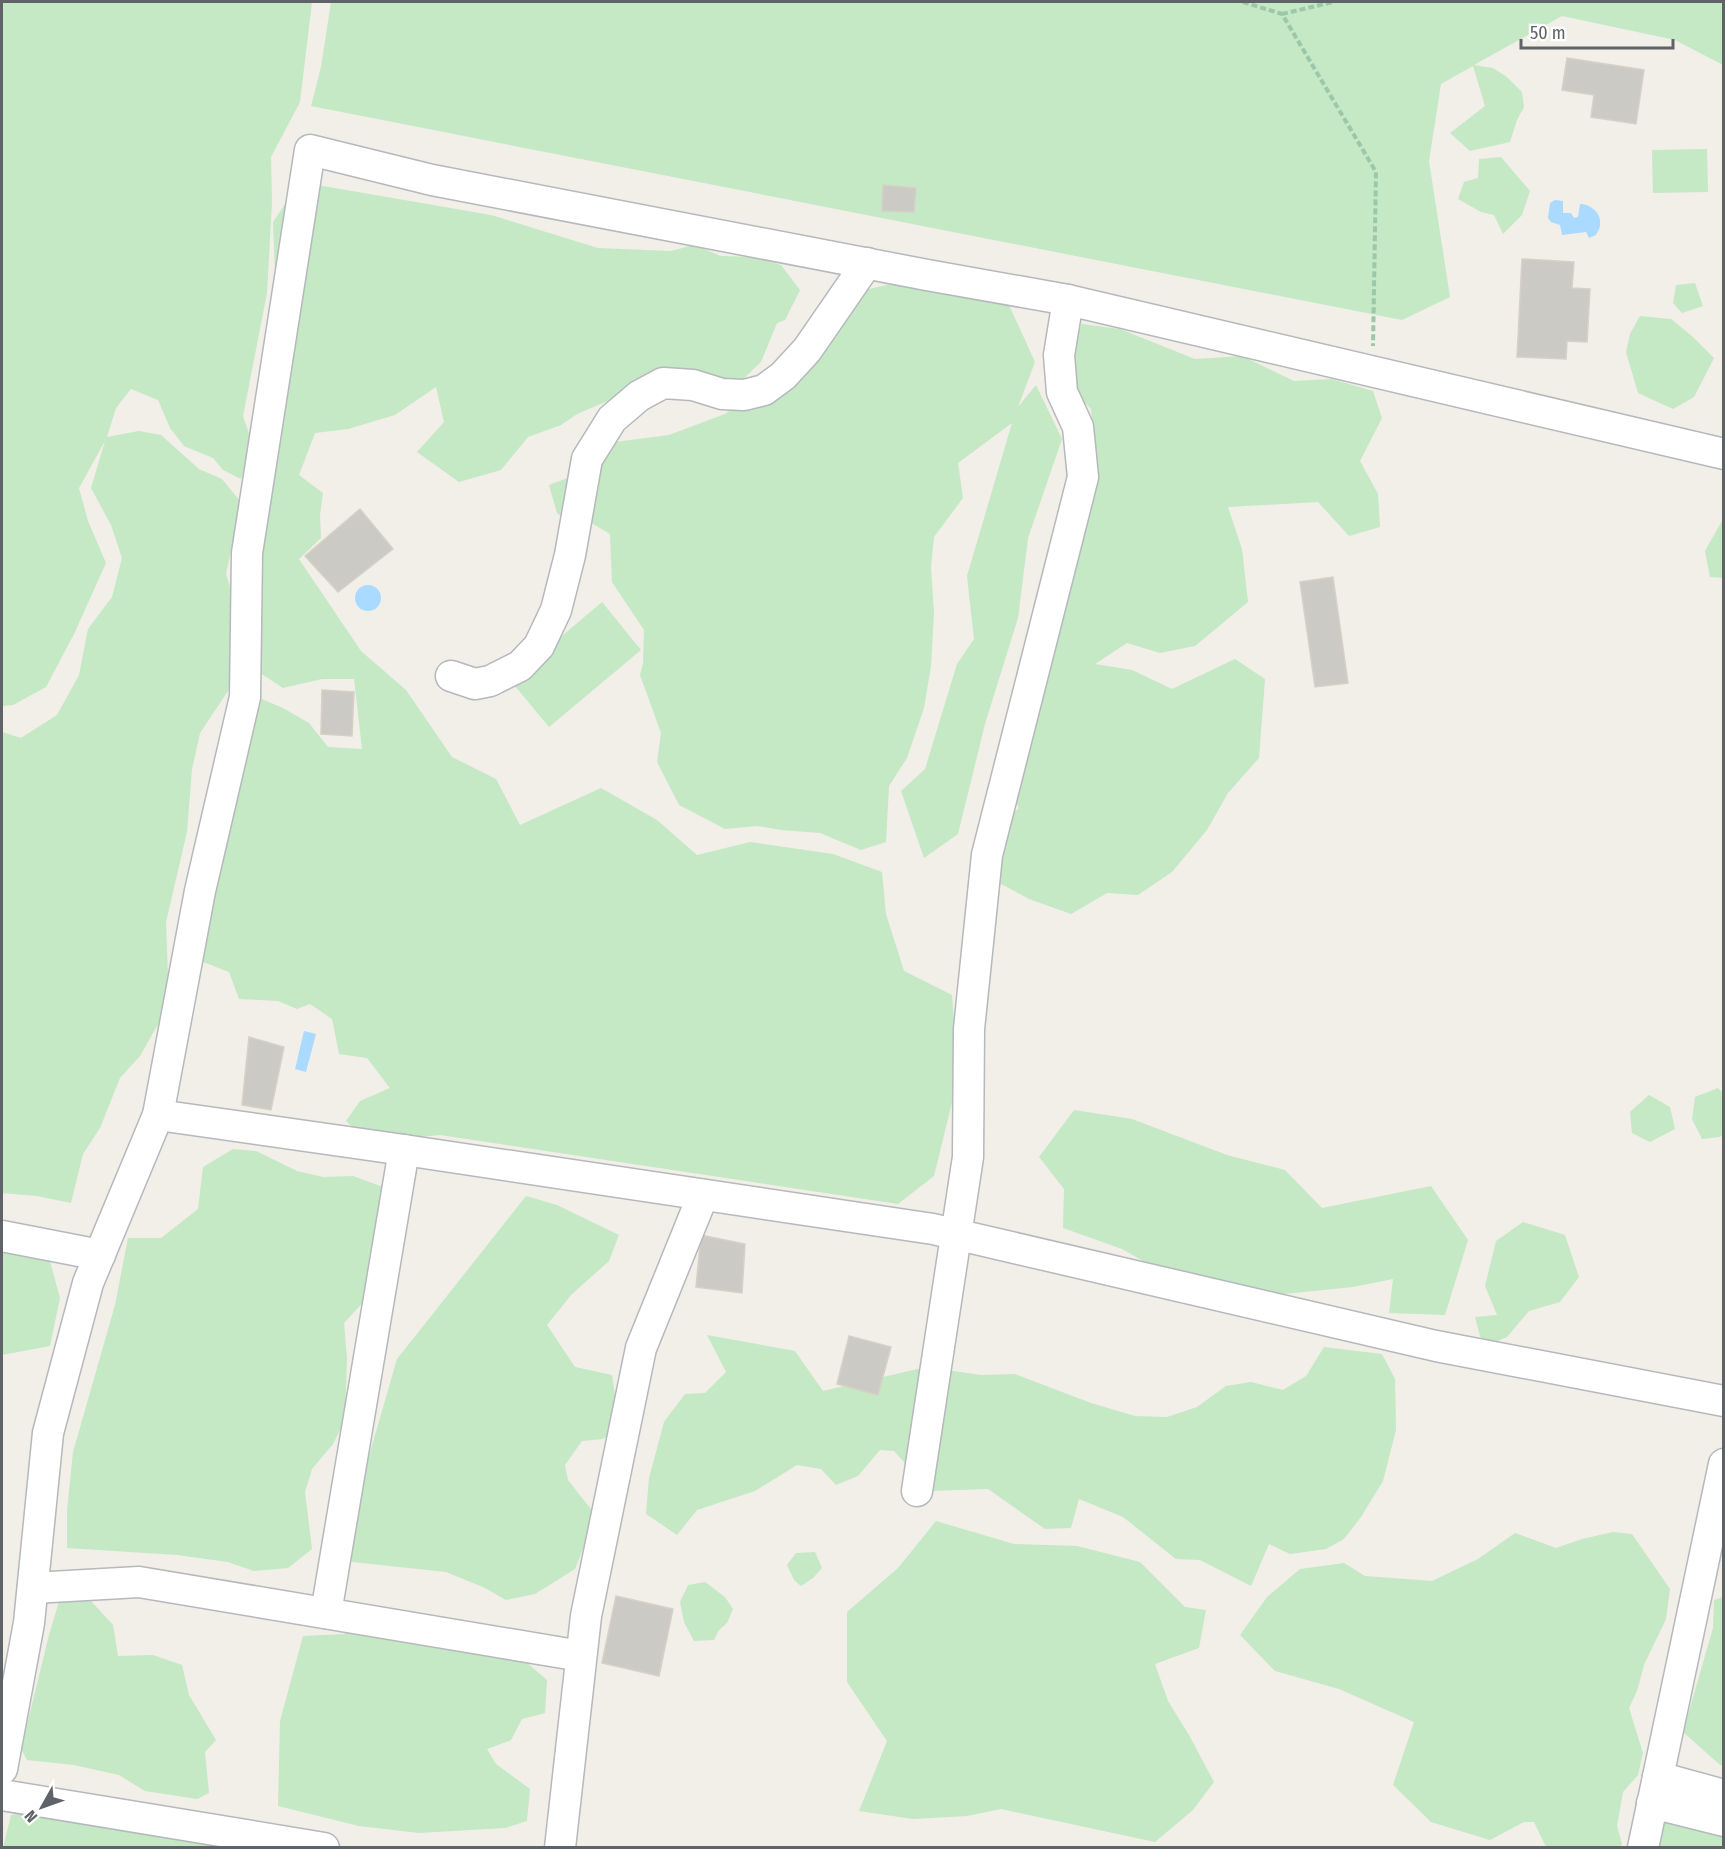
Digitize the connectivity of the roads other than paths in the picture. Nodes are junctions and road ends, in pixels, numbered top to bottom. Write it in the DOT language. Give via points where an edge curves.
graph roads {
  1 [pos="867,264"];
  2 [pos="1068,300"];
  3 [pos="1724,454"];
  4 [pos="451,676"];
  5 [pos="158,1115"];
  6 [pos="404,1150"];
  7 [pos="703,1195"];
  8 [pos="956,1234"];
  9 [pos="2,1236"];
  10 [pos="99,1255"];
  11 [pos="1724,1401"];
  12 [pos="1724,1464"];
  13 [pos="917,1491"];
  14 [pos="33,1588"];
  15 [pos="326,1613"];
  16 [pos="581,1656"];
  17 [pos="2,1769"];
  18 [pos="1655,1790"];
  19 [pos="2,1795"];
  20 [pos="1724,1795"];
  21 [pos="1724,1821"];
  22 [pos="324,1848"];
  23 [pos="560,1848"];
  24 [pos="1643,1848"];
  1 -- 2 [label="street"];
  1 -- 4 [label="street" via="807,350 764,390 744,395 722,394 693,385 663,383 639,396 612,419 587,459 559,599 539,646 520,666 490,681 475,684"];
  1 -- 5 [label="street" via="432,180 310,150 247,554 245,697 200,891"];
  2 -- 3 [label="street"];
  2 -- 8 [label="street" via="1059,355 1062,392 1078,427 1083,477 987,855 969,1029 968,1157"];
  5 -- 6 [label="street"];
  5 -- 10 [label="street"];
  6 -- 7 [label="street"];
  6 -- 15 [label="street"];
  7 -- 8 [label="street"];
  7 -- 16 [label="street" via="641,1348"];
  8 -- 11 [label="street" via="1436,1346"];
  8 -- 13 [label="street"];
  9 -- 10 [label="street"];
  10 -- 14 [label="street" via="87,1283 48,1433"];
  12 -- 18 [label="street"];
  14 -- 15 [label="street" via="139,1582"];
  14 -- 17 [label="street"];
  15 -- 16 [label="street"];
  16 -- 23 [label="street"];
  18 -- 20 [label="street"];
  18 -- 21 [label="street"];
  18 -- 24 [label="street"];
  19 -- 22 [label="street"];
}
